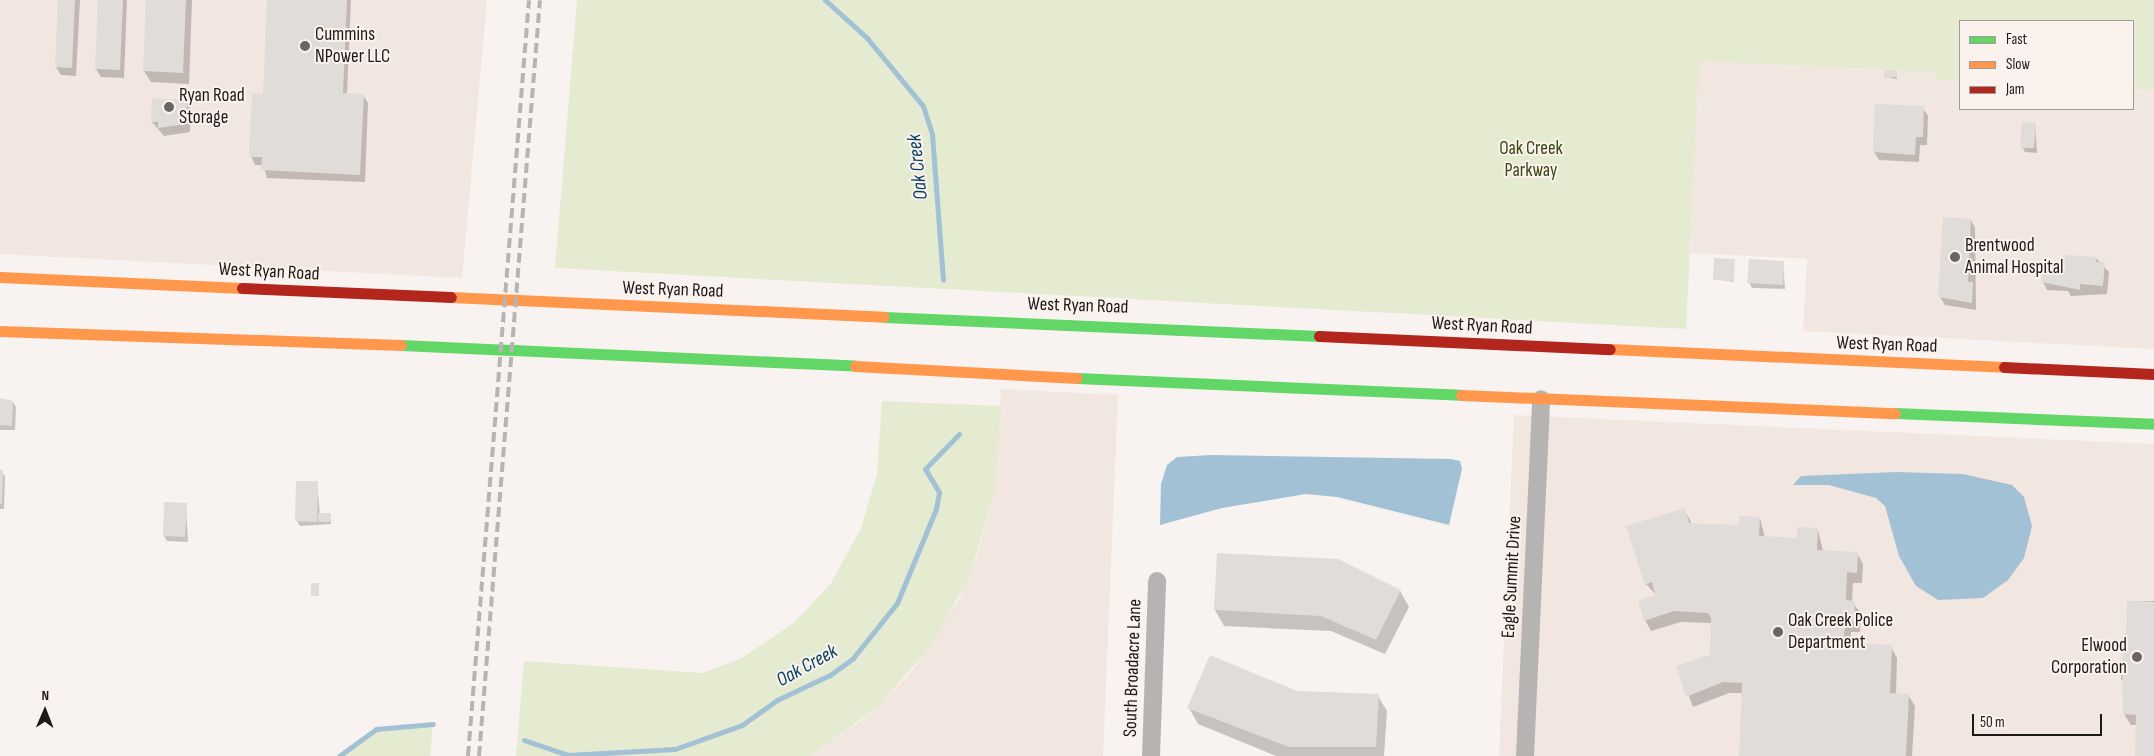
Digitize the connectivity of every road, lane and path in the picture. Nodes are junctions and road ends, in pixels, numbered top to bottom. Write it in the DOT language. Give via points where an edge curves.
graph roads {
  1 [pos="0,277"];
  2 [pos="0,331"];
  3 [pos="2154,374"];
  4 [pos="1542,399"];
  5 [pos="2154,424"];
  6 [pos="1157,581"];
  7 [pos="1151,756"];
  8 [pos="1525,756"];
  1 -- 3 [label="main road, West Ryan Road"];
  2 -- 4 [label="main road" via="525,349"];
  4 -- 5 [label="main road"];
  4 -- 8 [label="street, Eagle Summit Drive"];
  6 -- 7 [label="street, South Broadacre Lane"];
}
